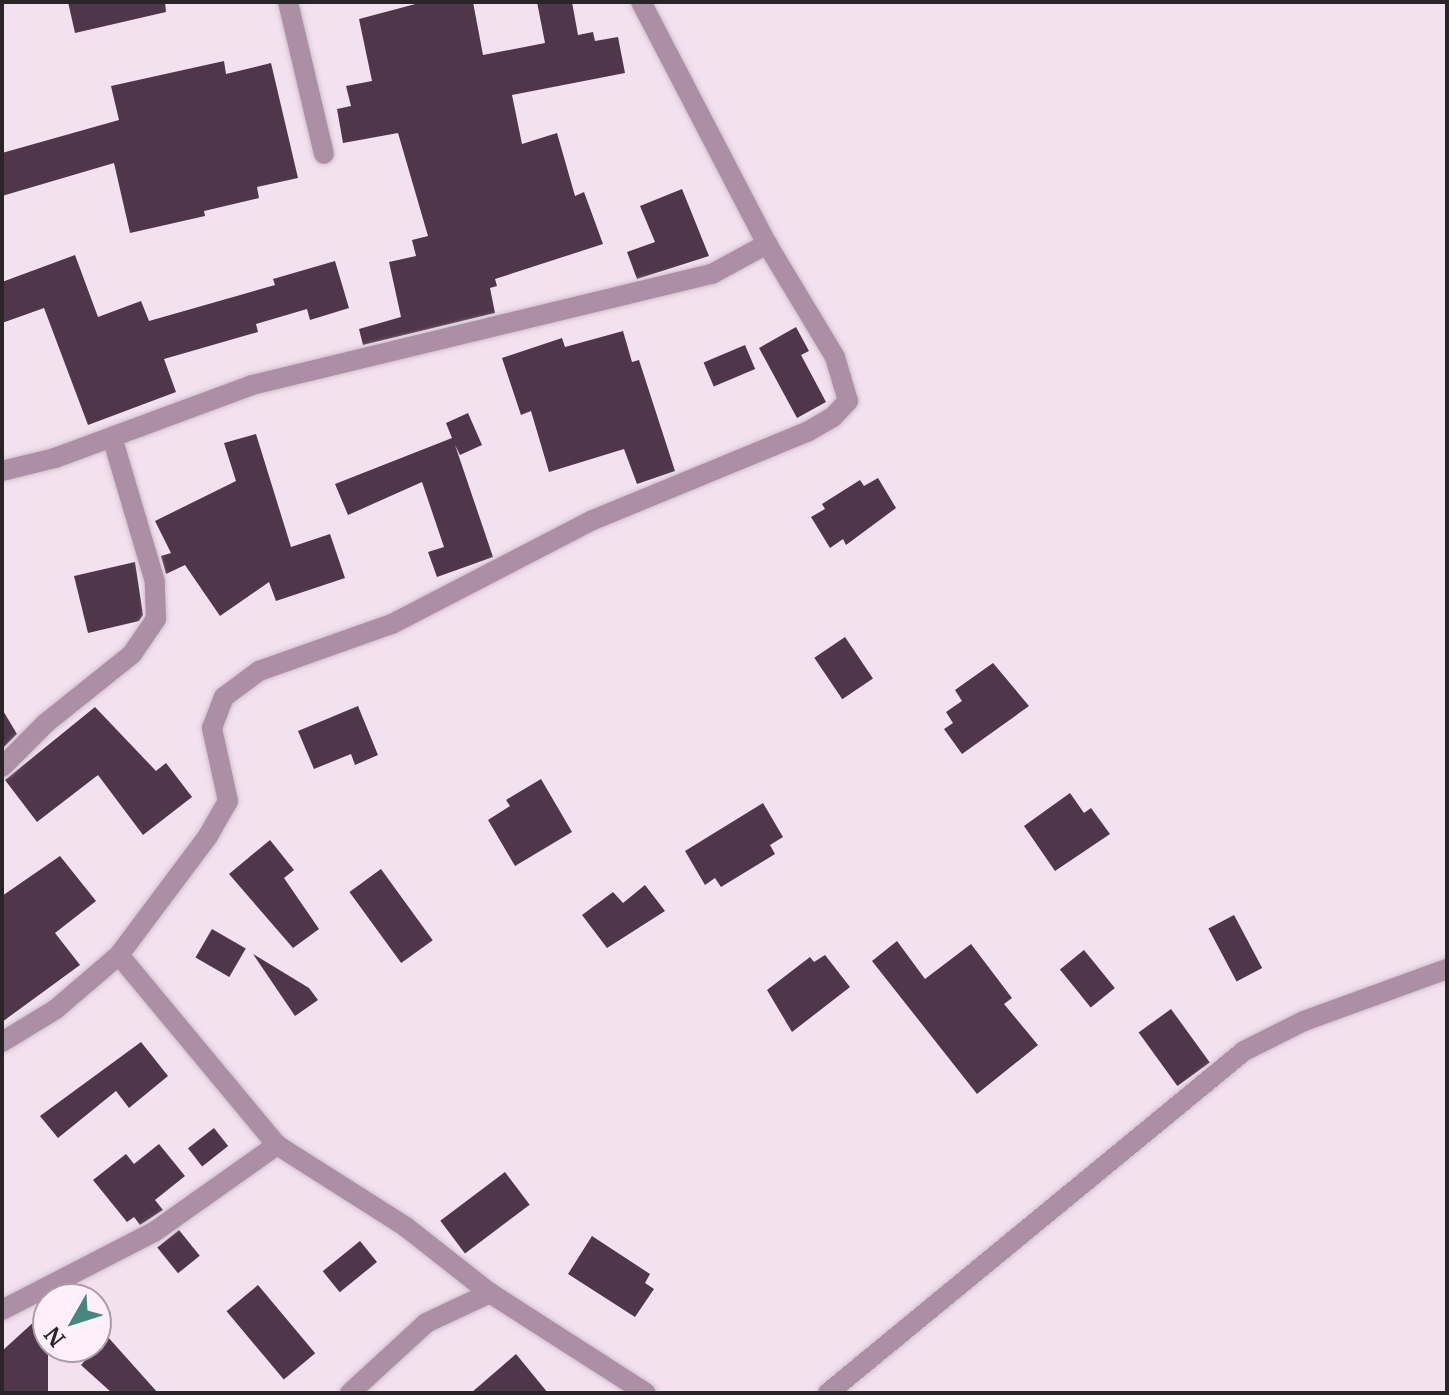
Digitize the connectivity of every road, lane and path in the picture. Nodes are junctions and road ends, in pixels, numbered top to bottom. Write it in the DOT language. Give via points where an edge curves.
graph roads {
  1 [pos="288,2"];
  2 [pos="641,2"];
  3 [pos="324,154"];
  4 [pos="767,244"];
  5 [pos="112,437"];
  6 [pos="2,471"];
  7 [pos="2,767"];
  8 [pos="119,955"];
  9 [pos="1447,969"];
  10 [pos="2,1042"];
  11 [pos="277,1145"];
  12 [pos="490,1293"];
  13 [pos="2,1310"];
  14 [pos="350,1393"];
  15 [pos="646,1393"];
  16 [pos="828,1393"];
  1 -- 3 [label="street"];
  2 -- 4 [label="street"];
  4 -- 5 [label="street" via="712,274 252,385"];
  4 -- 8 [label="street" via="845,378 848,401 833,417 593,520 392,624 259,671 224,697 212,728 228,801"];
  5 -- 6 [label="street"];
  5 -- 7 [label="street" via="155,582 156,619 132,654 46,723"];
  8 -- 10 [label="street" via="56,1009"];
  8 -- 11 [label="street"];
  9 -- 16 [label="street" via="1304,1021 1244,1051"];
  11 -- 12 [label="street" via="406,1227"];
  11 -- 13 [label="street" via="154,1232"];
  12 -- 14 [label="street" via="426,1323"];
  12 -- 15 [label="street"];
}
